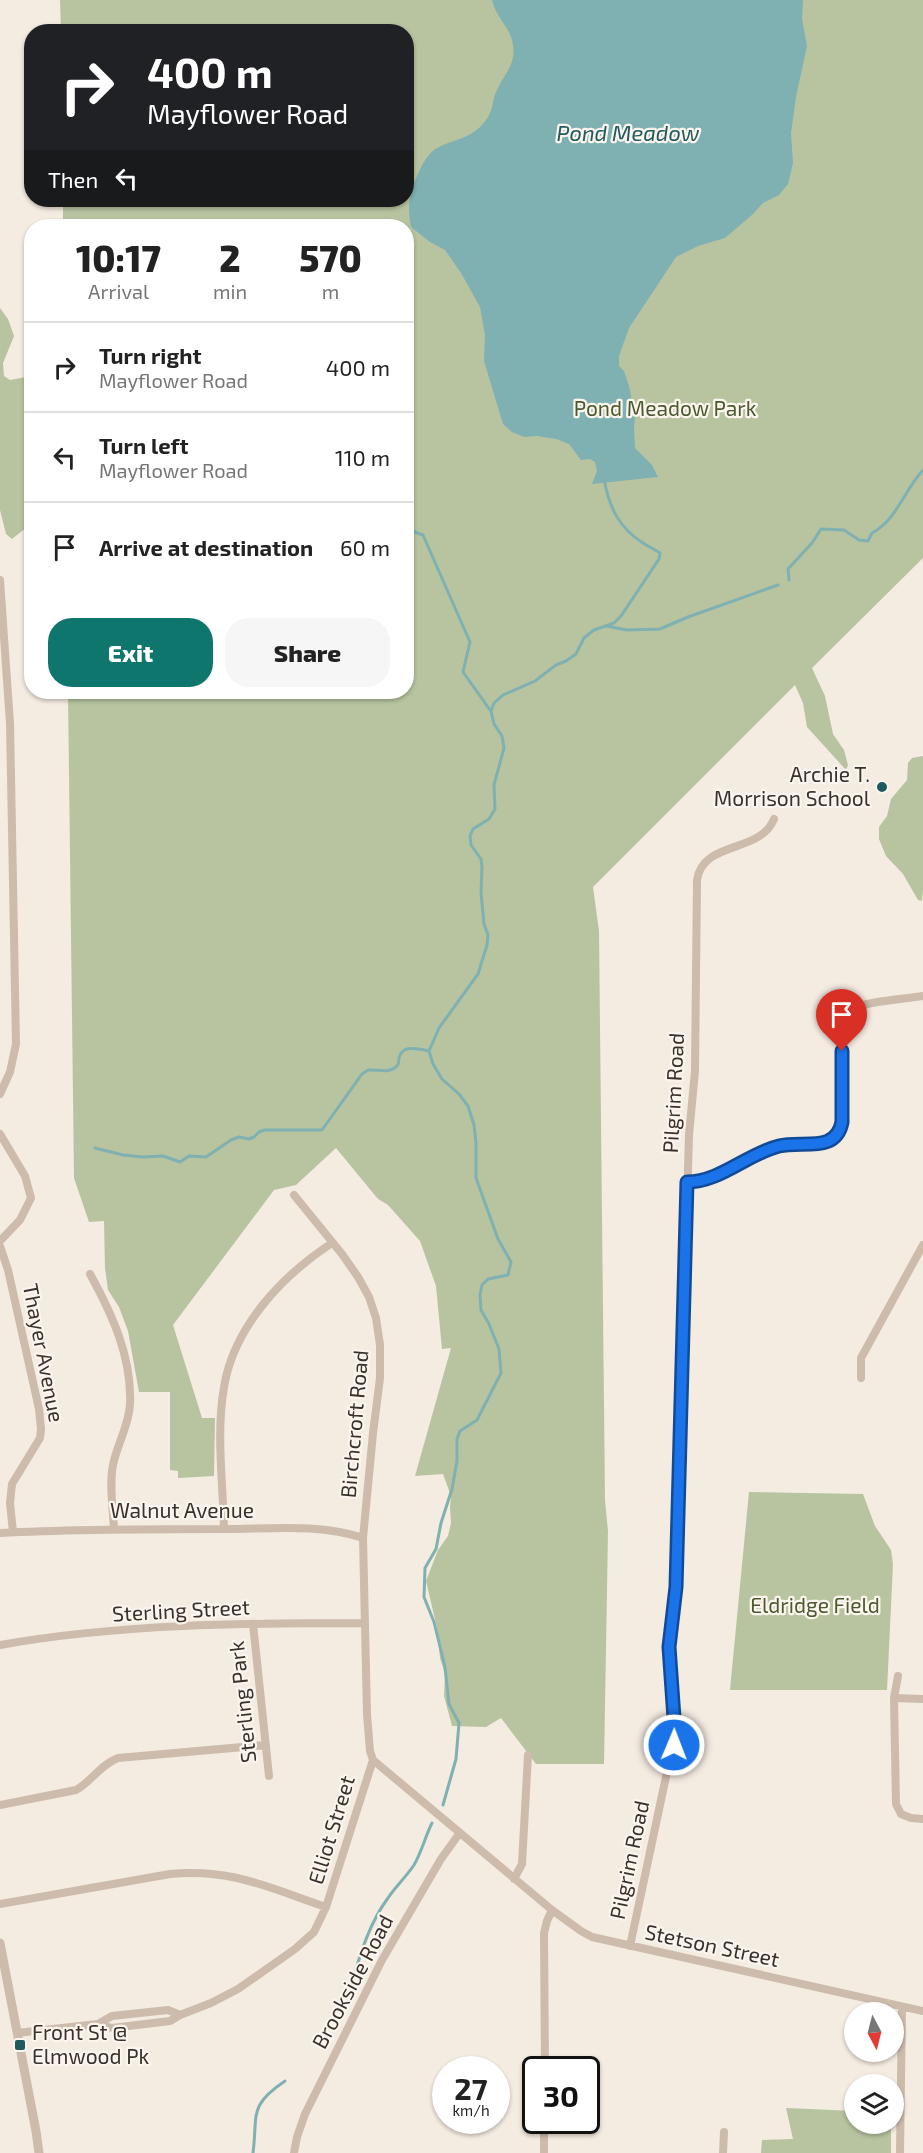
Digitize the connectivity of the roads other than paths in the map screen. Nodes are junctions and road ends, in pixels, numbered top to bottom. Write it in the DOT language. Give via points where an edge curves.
graph roads {
  1 [pos="0,580"];
  2 [pos="2,625"];
  3 [pos="774,819"];
  4 [pos="923,996"];
  5 [pos="0,1094"];
  6 [pos="0,1134"];
  7 [pos="687,1182"];
  8 [pos="294,1195"];
  9 [pos="0,1241"];
  10 [pos="332,1243"];
  11 [pos="923,1245"];
  12 [pos="0,1246"];
  13 [pos="90,1274"];
  14 [pos="861,1378"];
  15 [pos="224,1529"];
  16 [pos="114,1530"];
  17 [pos="13,1532"];
  18 [pos="0,1533"];
  19 [pos="363,1538"];
  20 [pos="364,1623"];
  21 [pos="253,1624"];
  22 [pos="0,1645"];
  23 [pos="898,1677"];
  24 [pos="894,1698"];
  25 [pos="923,1699"];
  26 [pos="266,1745"];
  27 [pos="528,1755"];
  28 [pos="373,1760"];
  29 [pos="269,1776"];
  30 [pos="0,1805"];
  31 [pos="923,1819"];
  32 [pos="459,1834"];
  33 [pos="514,1879"];
  34 [pos="0,1904"];
  35 [pos="327,1907"];
  36 [pos="552,1910"];
  37 [pos="0,1943"];
  38 [pos="630,1946"];
  39 [pos="880,2002"];
  40 [pos="904,2007"];
  41 [pos="923,2011"];
  42 [pos="17,2033"];
  43 [pos="545,2056"];
  44 [pos="901,2062"];
  45 [pos="724,2132"];
  46 [pos="544,2134"];
  47 [pos="39,2153"];
  48 [pos="294,2153"];
  49 [pos="544,2153"];
  50 [pos="723,2153"];
  51 [pos="900,2153"];
  1 -- 2 [label="street"];
  2 -- 5 [label="street" via="11,754 16,1044"];
  3 -- 7 [label="street, Pilgrim Road" via="762,835 710,857 698,875 695,1071"];
  4 -- 7 [label="street" via="863,1005 846,1017 842,1029 842,1122 834,1139 774,1148 705,1180"];
  6 -- 9 [label="street" via="25,1176 31,1198 20,1221"];
  7 -- 38 [label="street, Pilgrim Road" via="676,1587 669,1647 674,1739"];
  8 -- 10 [label="street, Birchcroft Road"];
  10 -- 15 [label="street" via="297,1269 260,1308 231,1364 222,1410"];
  10 -- 19 [label="street, Birchcroft Road" via="369,1297 380,1345"];
  11 -- 14 [label="street" via="861,1358"];
  12 -- 17 [label="street, Thayer Avenue" via="41,1429 36,1447 12,1484"];
  13 -- 16 [label="street" via="115,1321 129,1387 129,1417 112,1466"];
  15 -- 16 [label="street, Walnut Avenue"];
  15 -- 19 [label="street, Walnut Avenue" via="331,1529"];
  16 -- 17 [label="street, Walnut Avenue"];
  17 -- 18 [label="street, Walnut Avenue"];
  19 -- 20 [label="street, Elliot Street"];
  20 -- 21 [label="street, Sterling Street"];
  20 -- 28 [label="street, Elliot Street"];
  21 -- 22 [label="street, Sterling Street" via="162,1628"];
  21 -- 26 [label="street, Sterling Park"];
  23 -- 24 [label="street"];
  24 -- 25 [label="street"];
  24 -- 31 [label="street" via="895,1799 901,1814"];
  26 -- 29 [label="street, Sterling Park"];
  26 -- 30 [label="street" via="118,1758 104,1765 84,1786"];
  27 -- 33 [label="street" via="522,1860"];
  28 -- 32 [label="street, Stetson Street"];
  28 -- 35 [label="street, Elliot Street"];
  32 -- 33 [label="street, Stetson Street"];
  32 -- 48 [label="street, Brookside Road" via="376,1972 305,2114"];
  33 -- 36 [label="street, Stetson Street"];
  34 -- 35 [label="street, Elliot Street" via="194,1872 245,1879"];
  35 -- 42 [label="street" via="314,1932 296,1949 238,1989 170,2022 112,2028 98,2024"];
  36 -- 38 [label="street, Stetson Street" via="581,1932"];
  36 -- 43 [label="street" via="544,1933"];
  37 -- 42 [label="street"];
  38 -- 39 [label="street, Stetson Street"];
  40 -- 41 [label="street, Stetson Street"];
  42 -- 47 [label="street"];
  44 -- 51 [label="street"];
  45 -- 50 [label="street"];
  46 -- 49 [label="street"];
}
